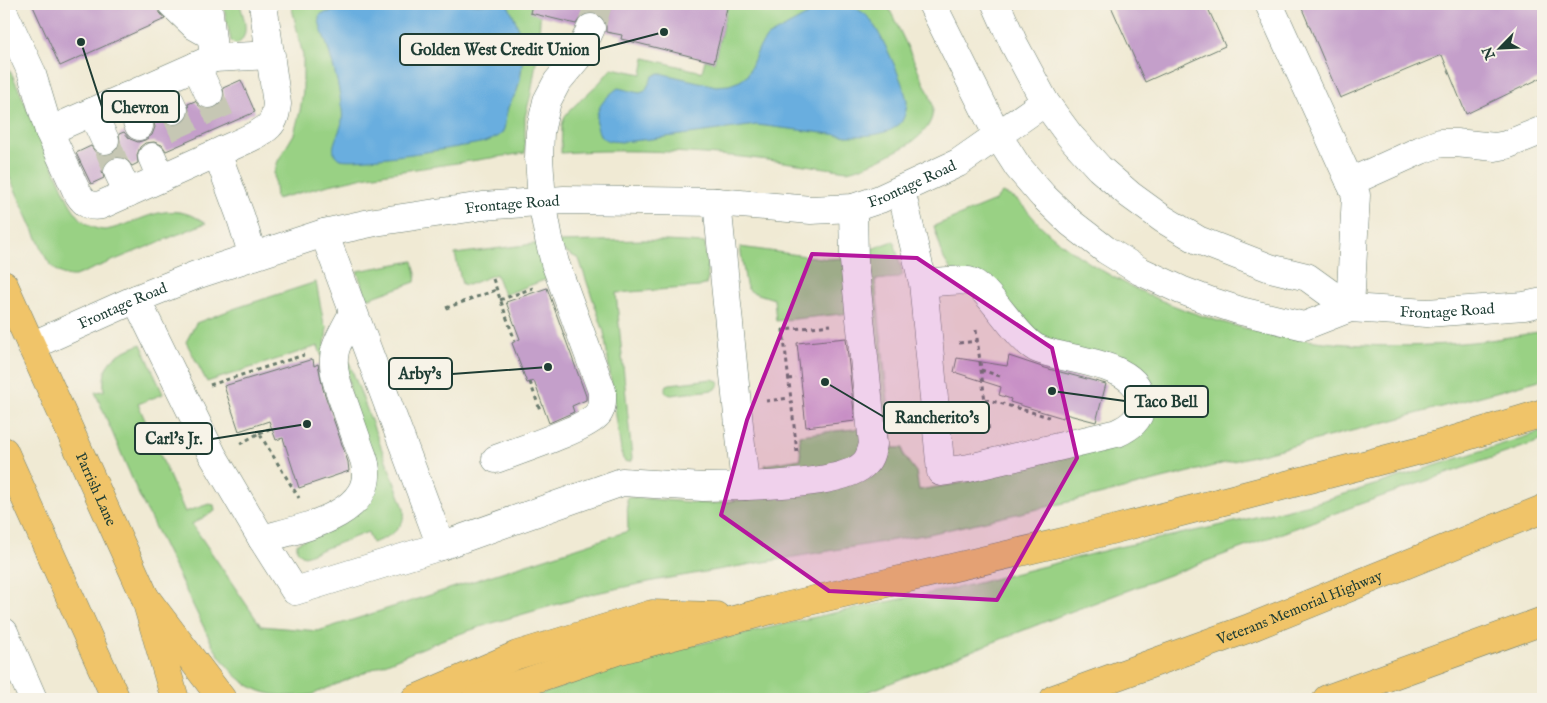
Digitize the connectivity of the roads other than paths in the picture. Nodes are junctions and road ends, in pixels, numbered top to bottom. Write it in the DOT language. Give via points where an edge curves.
graph roads {
  1 [pos="172,4"];
  2 [pos="208,4"];
  3 [pos="263,4"];
  4 [pos="932,4"];
  5 [pos="996,4"];
  6 [pos="1269,4"];
  7 [pos="4,13"];
  8 [pos="592,28"];
  9 [pos="207,53"];
  10 [pos="271,55"];
  11 [pos="161,82"];
  12 [pos="209,94"];
  13 [pos="126,97"];
  14 [pos="1045,102"];
  15 [pos="174,110"];
  16 [pos="92,112"];
  17 [pos="139,126"];
  18 [pos="1543,130"];
  19 [pos="49,131"];
  20 [pos="998,136"];
  21 [pos="105,140"];
  22 [pos="211,146"];
  23 [pos="1350,182"];
  24 [pos="901,190"];
  25 [pos="542,201"];
  26 [pos="717,202"];
  27 [pos="853,208"];
  28 [pos="324,233"];
  29 [pos="253,256"];
  30 [pos="923,283"];
  31 [pos="4,285"];
  32 [pos="136,299"];
  33 [pos="1543,302"];
  34 [pos="1350,308"];
  35 [pos="353,314"];
  36 [pos="31,346"];
  37 [pos="1543,413"];
  38 [pos="4,451"];
  39 [pos="496,460"];
  40 [pos="746,486"];
  41 [pos="1543,509"];
  42 [pos="262,539"];
  43 [pos="441,546"];
  44 [pos="145,597"];
  45 [pos="744,617"];
  46 [pos="1543,621"];
  47 [pos="4,632"];
  48 [pos="33,699"];
  49 [pos="116,699"];
  50 [pos="175,699"];
  51 [pos="222,699"];
  52 [pos="415,699"];
  53 [pos="476,699"];
  54 [pos="1054,699"];
  55 [pos="1327,699"];
  1 -- 9 [label="street" via="195,26"];
  2 -- 9 [label="street"];
  3 -- 10 [label="street"];
  4 -- 20 [label="street"];
  5 -- 14 [label="street"];
  6 -- 23 [label="street"];
  7 -- 19 [label="street" via="30,71"];
  8 -- 25 [label="street" via="577,58 557,82 547,101 540,132"];
  9 -- 10 [label="street"];
  9 -- 11 [label="street"];
  9 -- 12 [label="street"];
  10 -- 22 [label="street" via="277,104 273,120 261,132"];
  11 -- 13 [label="street"];
  11 -- 15 [label="street"];
  13 -- 16 [label="street"];
  13 -- 17 [label="street"];
  14 -- 20 [label="street, Frontage Road"];
  14 -- 34 [label="street" via="1099,168 1163,219 1198,240 1234,255 1307,277"];
  16 -- 19 [label="street"];
  16 -- 21 [label="street"];
  18 -- 23 [label="street" via="1500,146 1456,142 1440,144"];
  19 -- 22 [label="street" via="80,198 87,205 94,206 101,205 123,182"];
  20 -- 24 [label="street, Frontage Road" via="958,163"];
  20 -- 34 [label="street, Frontage Road" via="1018,167 1043,196 1099,244 1140,271 1210,301 1304,326"];
  22 -- 29 [label="street"];
  23 -- 34 [label="street" via="1356,195"];
  24 -- 27 [label="street, Frontage Road"];
  24 -- 30 [label="street"];
  25 -- 26 [label="street, Frontage Road"];
  25 -- 28 [label="street, Frontage Road" via="418,215"];
  25 -- 39 [label="street" via="555,264 602,391 602,403 590,421 577,428"];
  26 -- 27 [label="street, Frontage Road" via="811,210"];
  26 -- 40 [label="street"];
  27 -- 40 [label="street" via="854,261 873,444 870,457 864,465 841,475 778,485"];
  28 -- 29 [label="street, Frontage Road"];
  28 -- 35 [label="street"];
  29 -- 32 [label="street, Frontage Road"];
  30 -- 30 [label="street" via="941,472 1118,433 1138,418 1141,397 1137,386 1118,371 1050,353 1029,344 985,292 970,281"];
  31 -- 36 [label="main road, Parrish Lane"];
  32 -- 36 [label="street, Frontage Road"];
  32 -- 42 [label="street" via="212,454"];
  33 -- 34 [label="street, Frontage Road" via="1427,313"];
  35 -- 42 [label="street" via="335,350 334,369 365,465 363,488 348,507 336,515"];
  35 -- 43 [label="street"];
  36 -- 44 [label="main road, Parrish Lane"];
  37 -- 45 [label="main road" via="1421,450 1214,504"];
  38 -- 49 [label="main road"];
  40 -- 43 [label="street" via="622,482"];
  41 -- 54 [label="main road, Veterans Memorial Highway" via="1247,629"];
  42 -- 43 [label="street" via="295,590"];
  44 -- 50 [label="main road, Parrish Lane"];
  44 -- 51 [label="main road"];
  45 -- 52 [label="main road" via="652,614 517,655"];
  45 -- 53 [label="main road" via="617,650"];
  46 -- 55 [label="main road"];
  47 -- 48 [label="street"];
}
